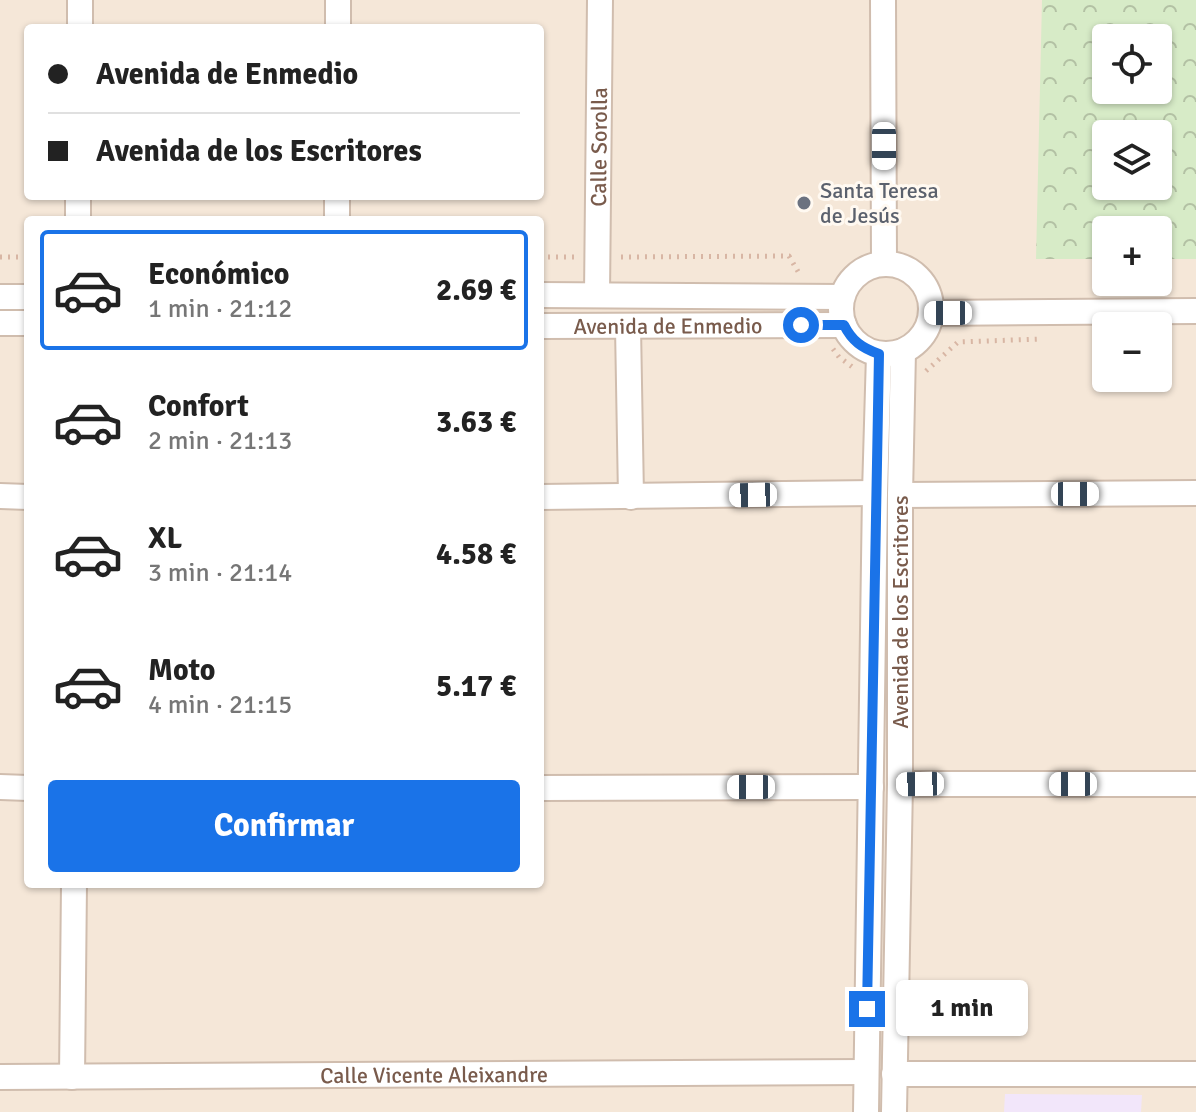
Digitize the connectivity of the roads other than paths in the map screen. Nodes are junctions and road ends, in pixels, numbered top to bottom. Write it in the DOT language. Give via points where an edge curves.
graph roads {
  1 [pos="80,0"];
  2 [pos="338,0"];
  3 [pos="600,0"];
  4 [pos="883,0"];
  5 [pos="80,24"];
  6 [pos="338,24"];
  7 [pos="884,264"];
  8 [pos="544,295"];
  9 [pos="597,295"];
  10 [pos="0,297"];
  11 [pos="24,297"];
  12 [pos="842,297"];
  13 [pos="1196,311"];
  14 [pos="931,313"];
  15 [pos="0,323"];
  16 [pos="24,323"];
  17 [pos="844,325"];
  18 [pos="544,326"];
  19 [pos="628,327"];
  20 [pos="891,352"];
  21 [pos="875,493"];
  22 [pos="1196,493"];
  23 [pos="900,495"];
  24 [pos="0,496"];
  25 [pos="24,497"];
  26 [pos="544,497"];
  27 [pos="631,497"];
  28 [pos="900,784"];
  29 [pos="1196,784"];
  30 [pos="0,787"];
  31 [pos="871,787"];
  32 [pos="24,788"];
  33 [pos="544,788"];
  34 [pos="74,888"];
  35 [pos="866,1072"];
  36 [pos="894,1074"];
  37 [pos="1196,1074"];
  38 [pos="0,1077"];
  39 [pos="72,1077"];
  40 [pos="866,1112"];
  41 [pos="894,1112"];
  1 -- 5 [label="street"];
  2 -- 6 [label="street"];
  3 -- 9 [label="street, Calle Sorolla"];
  4 -- 7 [label="street"];
  7 -- 12 [label="street" via="857,273"];
  7 -- 14 [label="street" via="899,265 922,282"];
  8 -- 9 [label="street, Avenida de Enmedio"];
  9 -- 12 [label="street, Avenida de Enmedio"];
  10 -- 11 [label="street"];
  12 -- 17 [label="street"];
  13 -- 14 [label="street"];
  14 -- 20 [label="street" via="915,344"];
  15 -- 16 [label="street"];
  17 -- 19 [label="street, Avenida de Enmedio"];
  17 -- 20 [label="street" via="858,344"];
  18 -- 19 [label="street, Avenida de Enmedio"];
  19 -- 27 [label="street"];
  20 -- 21 [label="street, Avenida de los Escritores"];
  20 -- 23 [label="street, Avenida de los Escritores"];
  21 -- 27 [label="street"];
  21 -- 31 [label="street, Avenida de los Escritores"];
  22 -- 23 [label="street"];
  23 -- 28 [label="street, Avenida de los Escritores"];
  24 -- 25 [label="street"];
  26 -- 27 [label="street"];
  28 -- 29 [label="street"];
  28 -- 36 [label="street, Avenida de los Escritores"];
  30 -- 32 [label="street"];
  31 -- 33 [label="street"];
  31 -- 35 [label="street, Avenida de los Escritores"];
  34 -- 39 [label="street"];
  35 -- 39 [label="street, Calle Vicente Aleixandre"];
  35 -- 40 [label="street, Avenida de los Escritores"];
  36 -- 37 [label="street"];
  36 -- 41 [label="street, Avenida de los Escritores"];
  38 -- 39 [label="street, Calle Vicente Aleixandre"];
}
